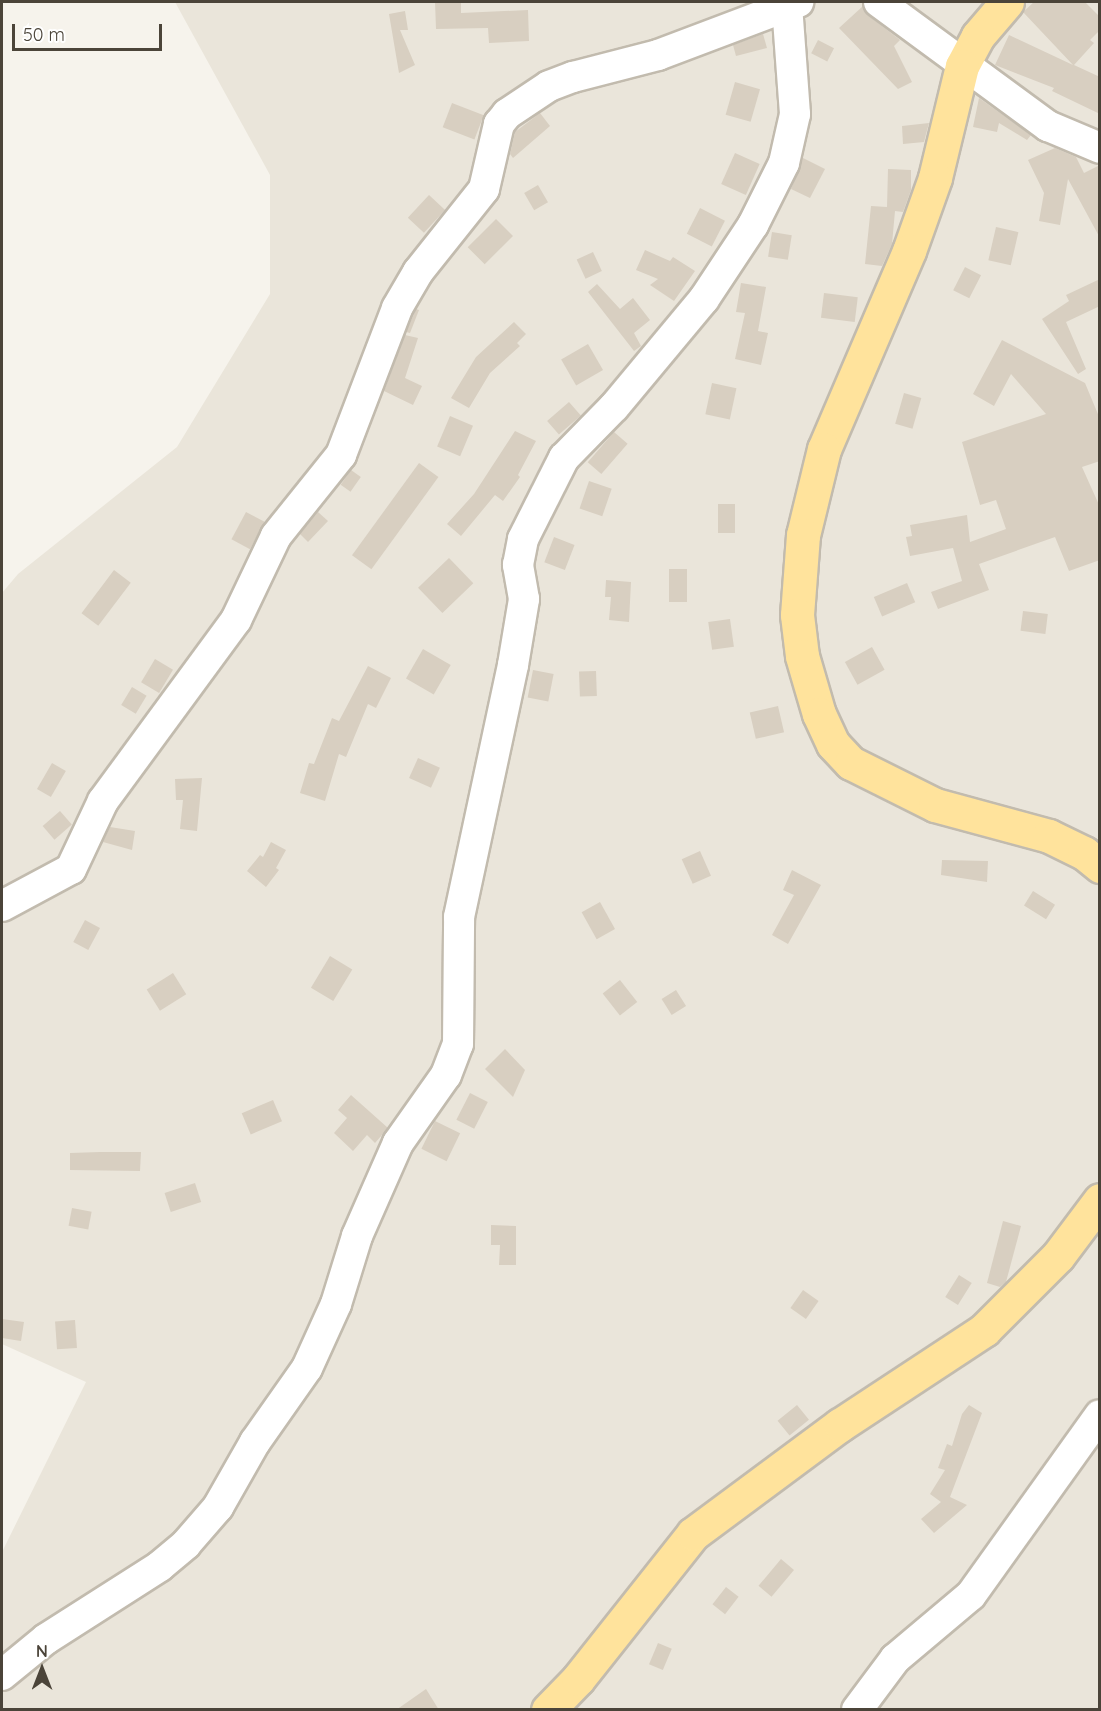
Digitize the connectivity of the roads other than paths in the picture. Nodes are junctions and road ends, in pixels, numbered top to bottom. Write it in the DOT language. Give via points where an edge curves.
graph roads {
  1 [pos="879,2"];
  2 [pos="1006,2"];
  3 [pos="793,4"];
  4 [pos="962,66"];
  5 [pos="1100,148"];
  6 [pos="1100,867"];
  7 [pos="2,906"];
  8 [pos="1100,1200"];
  9 [pos="1100,1415"];
  10 [pos="2,1675"];
  11 [pos="548,1710"];
  12 [pos="857,1710"];
  1 -- 4 [label="street"];
  2 -- 4 [label="main road" via="978,36"];
  3 -- 7 [label="street" via="658,55 549,86 507,114 499,124 484,189 418,272 398,308 341,455 276,536 236,620 103,801 71,869"];
  3 -- 10 [label="street" via="795,114 792,139 779,174 753,225 704,299 614,407 564,458 523,539 518,565 524,599 513,665 459,917 458,1044 446,1076 398,1143 357,1236 336,1304 307,1368 212,1516 160,1566 46,1639"];
  4 -- 5 [label="street" via="1048,126"];
  4 -- 6 [label="main road" via="935,178 909,251 824,449 811,495 798,587 802,656 833,744 851,763 935,805 1049,836 1084,853"];
  8 -- 11 [label="main road" via="1058,1256 984,1330 831,1432 693,1534 578,1679"];
  9 -- 12 [label="street" via="971,1595 895,1659"];
}
